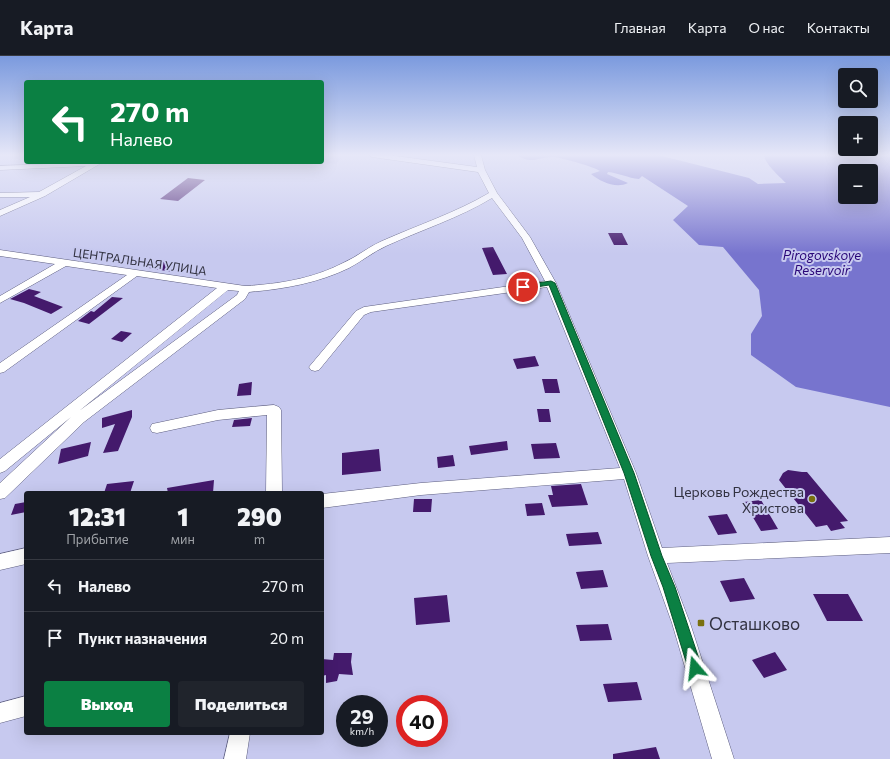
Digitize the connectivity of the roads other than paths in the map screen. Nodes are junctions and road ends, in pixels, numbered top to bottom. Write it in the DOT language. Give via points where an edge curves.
graph roads {
  1 [pos="53,188"];
  2 [pos="489,188"];
  3 [pos="42,194"];
  4 [pos="492,194"];
  5 [pos="0,195"];
  6 [pos="0,213"];
  7 [pos="0,253"];
  8 [pos="63,263"];
  9 [pos="134,274"];
  10 [pos="551,283"];
  11 [pos="225,287"];
  12 [pos="245,289"];
  13 [pos="0,300"];
  14 [pos="315,367"];
  15 [pos="0,369"];
  16 [pos="157,428"];
  17 [pos="0,467"];
  18 [pos="629,473"];
  19 [pos="274,491"];
  20 [pos="0,493"];
  21 [pos="324,501"];
  22 [pos="890,545"];
  23 [pos="24,556"];
  24 [pos="656,556"];
  25 [pos="0,562"];
  26 [pos="24,707"];
  27 [pos="0,713"];
  28 [pos="240,735"];
  29 [pos="235,759"];
  30 [pos="724,759"];
  1 -- 3 [label="street"];
  2 -- 4 [label="street"];
  3 -- 5 [label="street"];
  3 -- 6 [label="street"];
  4 -- 10 [label="street" via="526,237"];
  4 -- 12 [label="street, ЦЕНТРАЛЬНАЯ УЛИЦА" via="449,218 381,244 346,266 302,283"];
  7 -- 8 [label="street, ЦЕНТРАЛЬНАЯ УЛИЦА"];
  8 -- 9 [label="street, ЦЕНТРАЛЬНАЯ УЛИЦА"];
  8 -- 13 [label="street"];
  9 -- 11 [label="street, ЦЕНТРАЛЬНАЯ УЛИЦА"];
  9 -- 15 [label="street"];
  10 -- 14 [label="street" via="368,309 360,314"];
  10 -- 18 [label="street"];
  11 -- 12 [label="street, ЦЕНТРАЛЬНАЯ УЛИЦА"];
  11 -- 17 [label="street"];
  12 -- 20 [label="street" via="241,297 79,418"];
  16 -- 19 [label="street" via="218,415 274,410"];
  18 -- 21 [label="street" via="421,489"];
  18 -- 24 [label="street"];
  22 -- 24 [label="street"];
  23 -- 25 [label="street"];
  24 -- 30 [label="street" via="681,623"];
  26 -- 27 [label="street"];
  28 -- 29 [label="street"];
}
